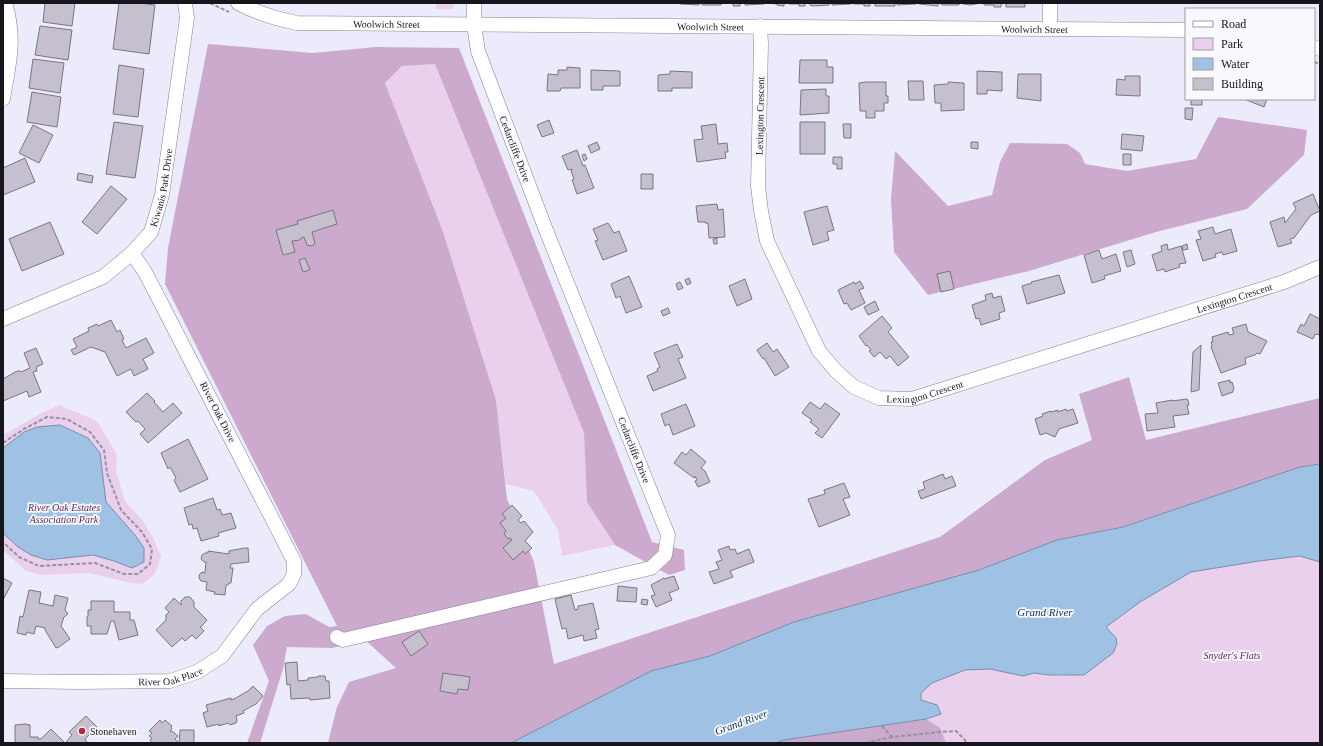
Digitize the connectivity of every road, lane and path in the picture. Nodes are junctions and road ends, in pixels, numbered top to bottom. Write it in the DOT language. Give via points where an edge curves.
graph roads {
  1 [pos="5,3"];
  2 [pos="185,3"];
  3 [pos="195,3"];
  4 [pos="238,3"];
  5 [pos="474,3"];
  6 [pos="1050,3"];
  7 [pos="187,18"];
  8 [pos="474,25"];
  9 [pos="760,26"];
  10 [pos="1050,28"];
  11 [pos="1185,30"];
  12 [pos="3,99"];
  13 [pos="132,253"];
  14 [pos="1320,267"];
  15 [pos="3,319"];
  16 [pos="3,443"];
  17 [pos="3,542"];
  18 [pos="294,574"];
  19 [pos="337,637"];
  20 [pos="3,681"];
  21 [pos="882,726"];
  22 [pos="892,737"];
  23 [pos="865,743"];
  24 [pos="966,743"];
  1 -- 12 [label="street" via="10,20 12,45"];
  2 -- 7 [label="street, Kiwanis Park Drive"];
  3 -- 7 [label="street, Kiwanis Park Drive"];
  4 -- 8 [label="street, Woolwich Street" via="256,12 297,23"];
  5 -- 8 [label="street, Cedarcliffe Drive"];
  6 -- 10 [label="street"];
  7 -- 13 [label="street, Kiwanis Park Drive" via="162,195 151,232"];
  8 -- 9 [label="street, Woolwich Street"];
  8 -- 19 [label="street, Cedarcliffe Drive" via="478,51 544,225 668,534 665,555 651,568 343,640"];
  9 -- 10 [label="street, Woolwich Street"];
  9 -- 14 [label="street, Lexington Crescent" via="758,186 767,241 819,350 836,371 854,387 879,398 912,399 1276,284"];
  10 -- 11 [label="street, Woolwich Street"];
  13 -- 15 [label="street, Kiwanis Park Drive" via="103,277"];
  13 -- 18 [label="street, River Oak Drive" via="149,279 294,561"];
  16 -- 17 [label="path" via="47,417 66,419 90,432 104,450 107,473 121,510 142,532 152,549 150,564 138,574 124,574 95,563 39,566 19,557"];
  18 -- 20 [label="street, River Oak Place" via="288,584 257,609 222,656 197,672 170,681"];
  21 -- 22 [label="path"];
  22 -- 23 [label="path"];
  22 -- 24 [label="path" via="956,731"];
}
